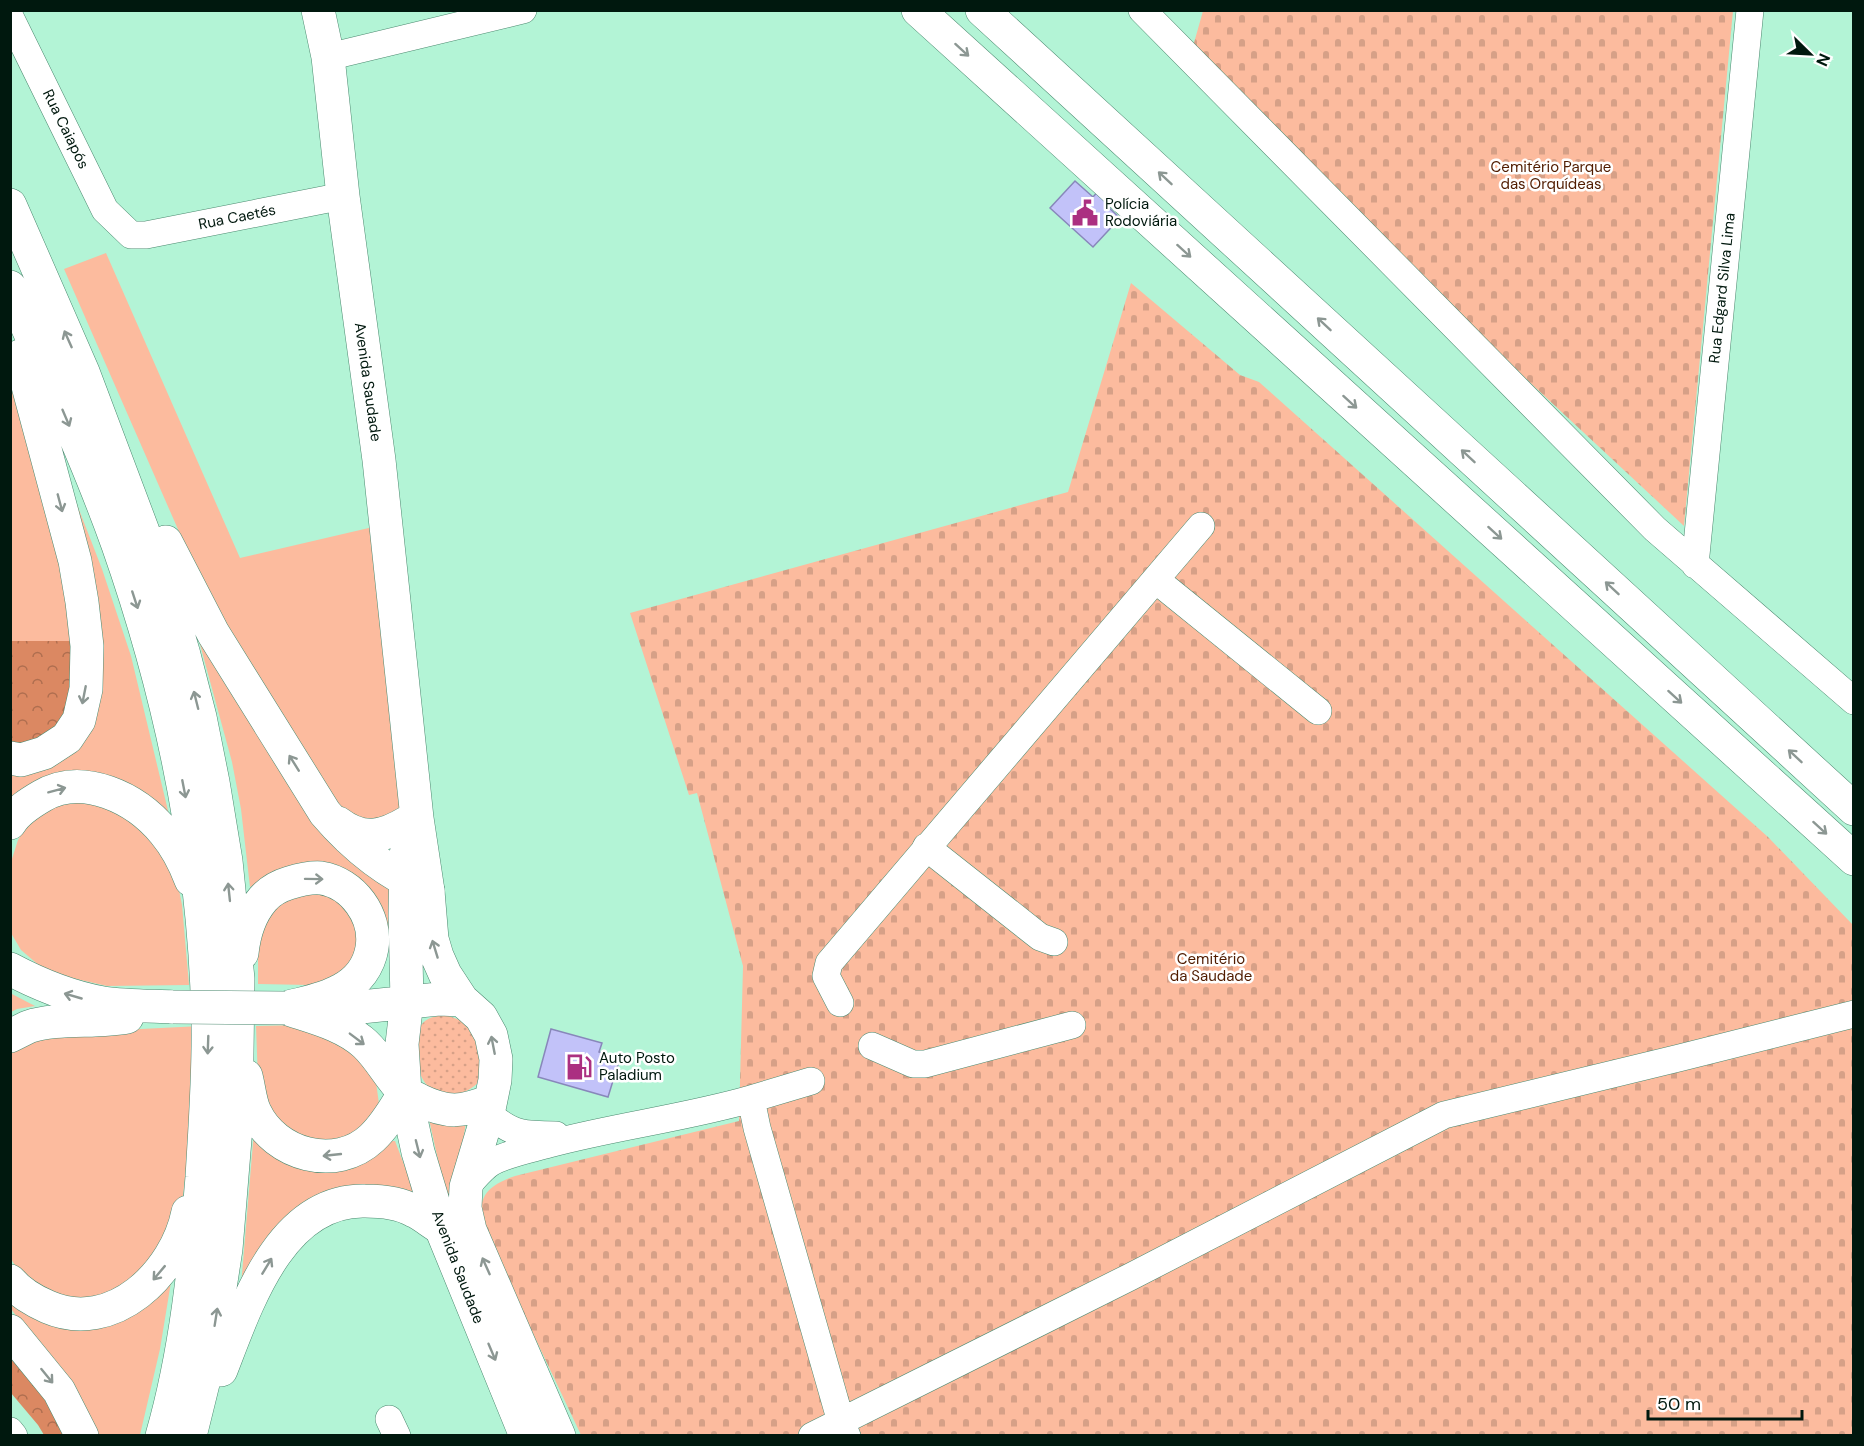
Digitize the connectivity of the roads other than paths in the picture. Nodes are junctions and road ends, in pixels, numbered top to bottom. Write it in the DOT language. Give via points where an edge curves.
graph roads {
  1 [pos="318,10"];
  2 [pos="523,10"];
  3 [pos="918,10"];
  4 [pos="982,10"];
  5 [pos="1750,10"];
  6 [pos="1146,13"];
  7 [pos="10,17"];
  8 [pos="328,57"];
  9 [pos="343,196"];
  10 [pos="10,205"];
  11 [pos="131,235"];
  12 [pos="10,287"];
  13 [pos="10,326"];
  14 [pos="83,372"];
  15 [pos="1201,526"];
  16 [pos="1695,565"];
  17 [pos="1156,580"];
  18 [pos="1854,701"];
  19 [pos="1318,711"];
  20 [pos="410,755"];
  21 [pos="10,758"];
  22 [pos="1854,809"];
  23 [pos="325,813"];
  24 [pos="408,822"];
  25 [pos="10,823"];
  26 [pos="926,848"];
  27 [pos="1854,859"];
  28 [pos="416,886"];
  29 [pos="202,910"];
  30 [pos="405,915"];
  31 [pos="1054,942"];
  32 [pos="10,969"];
  33 [pos="238,979"];
  34 [pos="462,1000"];
  35 [pos="407,1001"];
  36 [pos="840,1003"];
  37 [pos="173,1007"];
  38 [pos="361,1007"];
  39 [pos="285,1008"];
  40 [pos="1854,1014"];
  41 [pos="1072,1024"];
  42 [pos="10,1036"];
  43 [pos="238,1036"];
  44 [pos="872,1046"];
  45 [pos="811,1081"];
  46 [pos="405,1092"];
  47 [pos="751,1099"];
  48 [pos="489,1107"];
  49 [pos="206,1119"];
  50 [pos="584,1134"];
  51 [pos="466,1187"];
  52 [pos="441,1228"];
  53 [pos="10,1281"];
  54 [pos="10,1331"];
  55 [pos="844,1429"];
  56 [pos="10,1431"];
  57 [pos="14,1436"];
  58 [pos="81,1436"];
  59 [pos="162,1436"];
  60 [pos="190,1436"];
  61 [pos="195,1436"];
  62 [pos="526,1436"];
  63 [pos="559,1436"];
  64 [pos="812,1436"];
  1 -- 8 [label="main road, Avenida Saudade"];
  2 -- 8 [label="street"];
  3 -- 27 [label="main road, one-way"];
  22 -- 4 [label="main road, one-way"];
  5 -- 16 [label="street, Rua Edgard Silva Lima"];
  6 -- 16 [label="street"];
  7 -- 11 [label="street, Rua Caiapós" via="105,210"];
  8 -- 9 [label="main road, Avenida Saudade"];
  9 -- 11 [label="street, Rua Caetés"];
  9 -- 20 [label="main road, Avenida Saudade" via="379,460"];
  14 -- 10 [label="main road, one-way"];
  12 -- 29 [label="main road, one-way" via="114,534 140,615 177,752"];
  13 -- 21 [label="main road, one-way" via="75,561 87,646 86,690 79,720 67,738 44,753 21,760"];
  23 -- 14 [label="main road, one-way" via="213,633"];
  33 -- 14 [label="main road, one-way" via="226,861 200,717 165,590"];
  15 -- 17 [label="street"];
  16 -- 18 [label="street"];
  17 -- 19 [label="street"];
  17 -- 26 [label="street"];
  20 -- 24 [label="main road"];
  20 -- 28 [label="main road"];
  23 -- 24 [label="main road" via="348,831 375,837"];
  23 -- 28 [label="main road" via="360,850"];
  24 -- 28 [label="main road"];
  25 -- 29 [label="main road, one-way" via="31,802 51,790 77,786 103,789 128,801 165,833 190,877"];
  26 -- 31 [label="street" via="1040,937"];
  26 -- 36 [label="street" via="829,963 826,976"];
  28 -- 30 [label="main road"];
  34 -- 28 [label="main road, one-way" via="437,956"];
  29 -- 49 [label="main road, one-way" via="208,1023"];
  30 -- 35 [label="main road"];
  30 -- 38 [label="main road" via="383,987"];
  37 -- 32 [label="main road, one-way" via="84,999"];
  33 -- 39 [label="main road, one-way" via="244,934 263,898 278,886 300,879 320,878 342,885 368,915 374,935 370,957 358,978 341,990"];
  33 -- 43 [label="main road"];
  34 -- 35 [label="main road"];
  48 -- 34 [label="main road, one-way" via="496,1059 491,1035 481,1017"];
  35 -- 38 [label="main road"];
  35 -- 46 [label="main road" via="402,1044"];
  37 -- 39 [label="main road, bridge"];
  37 -- 42 [label="main road" via="110,1021 48,1023"];
  38 -- 39 [label="main road"];
  39 -- 46 [label="main road, one-way" via="350,1033 365,1044"];
  40 -- 55 [label="street" via="1444,1115"];
  41 -- 44 [label="street" via="925,1064 913,1064"];
  46 -- 43 [label="main road, one-way" via="372,1139 348,1152 307,1155 279,1141 265,1129 254,1111"];
  60 -- 43 [label="main road, one-way" via="208,1359 226,1249 236,1127"];
  45 -- 47 [label="street"];
  46 -- 48 [label="main road" via="437,1108 453,1111"];
  46 -- 52 [label="main road, Avenida Saudade, one-way"];
  47 -- 50 [label="street"];
  47 -- 55 [label="street"];
  48 -- 50 [label="street" via="501,1125 520,1134"];
  48 -- 51 [label="main road, Avenida Saudade"];
  49 -- 53 [label="main road, one-way" via="186,1225 171,1259 125,1303 99,1312 57,1311 36,1302"];
  49 -- 59 [label="main road" via="195,1263 172,1403"];
  50 -- 51 [label="street" via="492,1162"];
  63 -- 51 [label="main road, Avenida Saudade, one-way" via="470,1230"];
  61 -- 52 [label="main road, one-way" via="258,1281 274,1255 309,1217 354,1201 374,1201 414,1210"];
  52 -- 62 [label="main road, Avenida Saudade, one-way"];
  54 -- 58 [label="main road, one-way" via="59,1391"];
  55 -- 64 [label="street"];
  56 -- 57 [label="street"];
}
